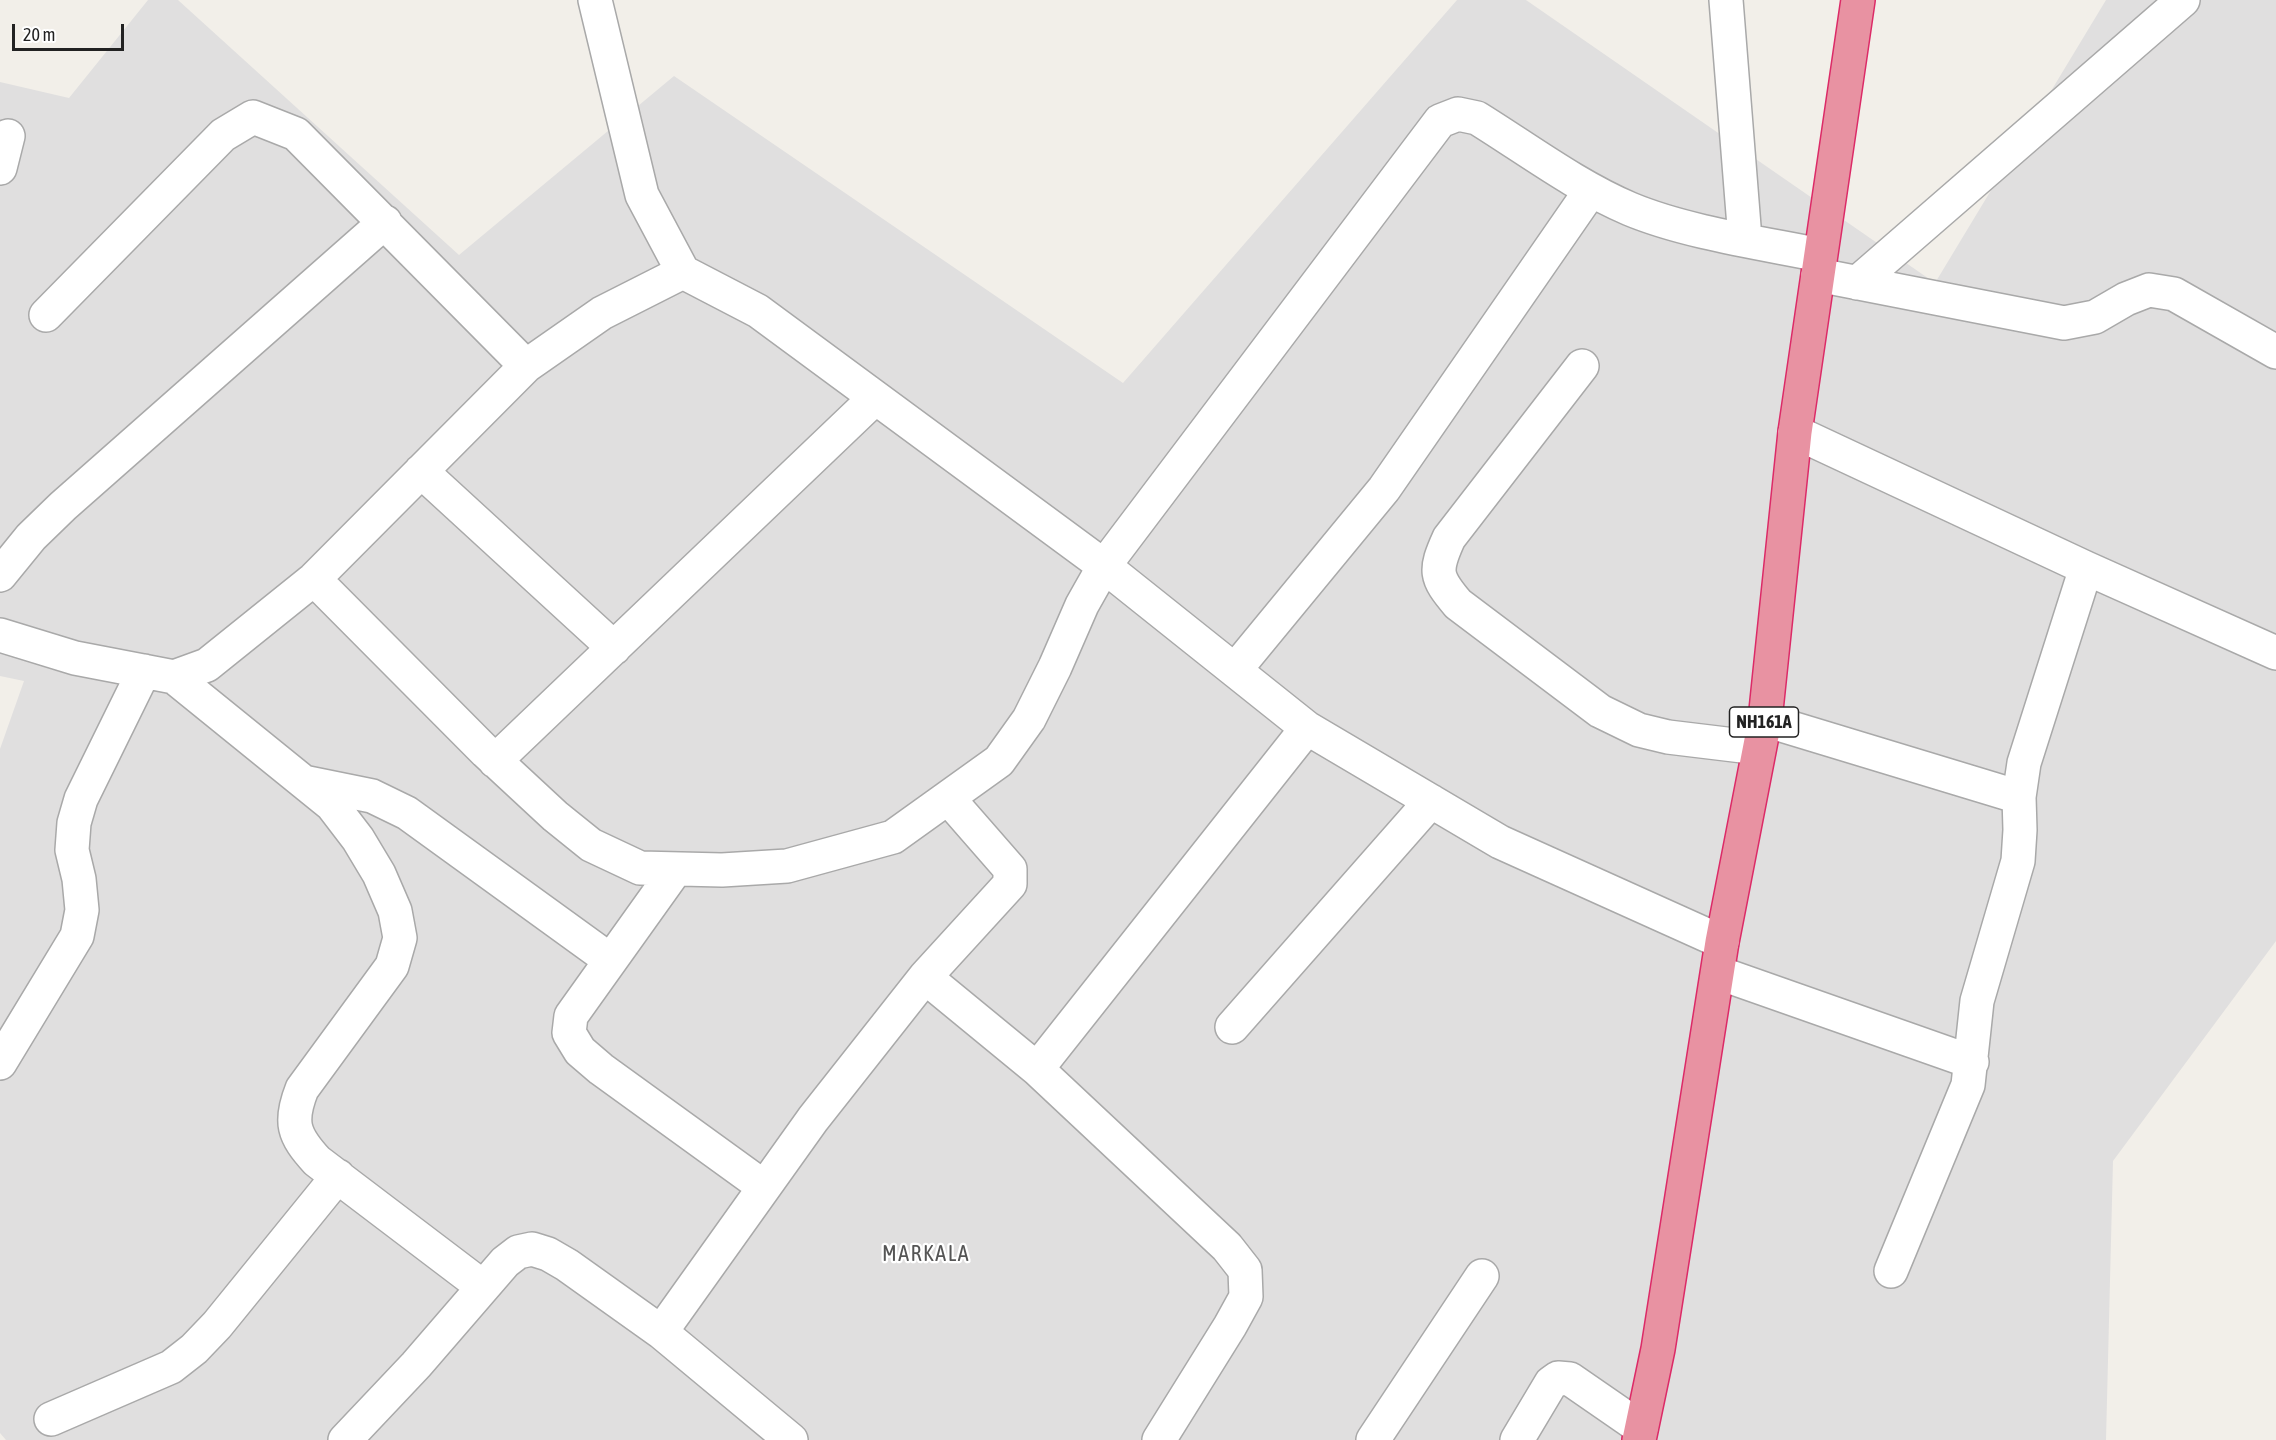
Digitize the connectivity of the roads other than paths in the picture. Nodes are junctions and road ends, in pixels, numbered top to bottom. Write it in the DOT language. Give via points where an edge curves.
graph roads {
  1 [pos="595,0"];
  2 [pos="1726,0"];
  3 [pos="1858,0"];
  4 [pos="2183,0"];
  5 [pos="8,136"];
  6 [pos="0,168"];
  7 [pos="1591,190"];
  8 [pos="384,222"];
  9 [pos="1745,239"];
  10 [pos="1819,265"];
  11 [pos="682,272"];
  12 [pos="1857,283"];
  13 [pos="46,315"];
  14 [pos="2276,352"];
  15 [pos="526,366"];
  16 [pos="1582,366"];
  17 [pos="875,398"];
  18 [pos="1795,432"];
  19 [pos="422,471"];
  20 [pos="1104,566"];
  21 [pos="2086,568"];
  22 [pos="0,575"];
  23 [pos="314,579"];
  24 [pos="0,635"];
  25 [pos="614,648"];
  26 [pos="2276,653"];
  27 [pos="1235,670"];
  28 [pos="159,674"];
  29 [pos="1307,728"];
  30 [pos="1762,734"];
  31 [pos="495,761"];
  32 [pos="306,782"];
  33 [pos="2019,797"];
  34 [pos="948,798"];
  35 [pos="1431,801"];
  36 [pos="676,869"];
  37 [pos="1720,957"];
  38 [pos="610,960"];
  39 [pos="925,977"];
  40 [pos="1232,1027"];
  41 [pos="1972,1062"];
  42 [pos="0,1063"];
  43 [pos="1037,1069"];
  44 [pos="338,1176"];
  45 [pos="764,1187"];
  46 [pos="1891,1271"];
  47 [pos="1482,1276"];
  48 [pos="483,1287"];
  49 [pos="661,1332"];
  50 [pos="51,1419"];
  51 [pos="1640,1434"];
  52 [pos="345,1440"];
  53 [pos="791,1440"];
  54 [pos="1159,1440"];
  55 [pos="1372,1440"];
  56 [pos="1517,1440"];
  1 -- 11 [label="street" via="642,195"];
  2 -- 9 [label="street"];
  3 -- 10 [label="highway, NH161A"];
  4 -- 12 [label="street"];
  5 -- 6 [label="street"];
  7 -- 9 [label="street" via="1666,221"];
  7 -- 20 [label="street" via="1477,118 1458,114 1440,121"];
  7 -- 27 [label="street" via="1384,489"];
  8 -- 13 [label="street" via="296,134 253,117 223,135"];
  8 -- 15 [label="street"];
  8 -- 22 [label="street" via="72,498 31,537"];
  9 -- 10 [label="street"];
  10 -- 12 [label="street"];
  10 -- 18 [label="highway, NH161A"];
  11 -- 15 [label="street" via="602,313"];
  11 -- 17 [label="street" via="758,311"];
  12 -- 14 [label="street" via="2064,323 2095,316 2149,290 2174,294"];
  15 -- 19 [label="street"];
  16 -- 30 [label="street" via="1449,538 1437,564 1443,586 1458,604 1600,711 1639,730 1668,737"];
  17 -- 20 [label="street"];
  17 -- 25 [label="street"];
  18 -- 21 [label="street"];
  18 -- 30 [label="highway, NH161A"];
  19 -- 23 [label="street"];
  19 -- 25 [label="street"];
  20 -- 27 [label="street"];
  20 -- 34 [label="street" via="1029,719 999,761"];
  21 -- 26 [label="street"];
  21 -- 33 [label="street" via="2024,763"];
  23 -- 28 [label="street" via="207,666"];
  23 -- 31 [label="street"];
  24 -- 28 [label="street" via="75,658"];
  25 -- 31 [label="street"];
  27 -- 29 [label="street"];
  28 -- 32 [label="street"];
  28 -- 42 [label="street" via="81,799 72,850 82,910 77,936"];
  29 -- 35 [label="street"];
  29 -- 43 [label="street"];
  30 -- 33 [label="street"];
  30 -- 37 [label="highway, NH161A"];
  31 -- 36 [label="street" via="591,845 640,868"];
  32 -- 38 [label="street" via="372,796 407,813"];
  32 -- 44 [label="street" via="332,805 358,839 379,874 400,938 392,966 302,1089 294,1109 302,1144"];
  33 -- 41 [label="street" via="2018,861 1977,1001"];
  34 -- 36 [label="street" via="893,837 787,866"];
  34 -- 39 [label="street" via="1010,869 1010,884"];
  35 -- 37 [label="street" via="1500,842"];
  35 -- 40 [label="street"];
  36 -- 38 [label="street"];
  37 -- 41 [label="street"];
  37 -- 51 [label="highway, NH161A" via="1658,1349"];
  38 -- 45 [label="street" via="571,1016 569,1033 580,1051"];
  39 -- 43 [label="street"];
  39 -- 45 [label="street"];
  41 -- 46 [label="street" via="1968,1085"];
  43 -- 54 [label="street" via="1227,1247 1245,1270 1246,1297"];
  44 -- 48 [label="street"];
  44 -- 50 [label="street" via="194,1349 171,1367"];
  45 -- 49 [label="street"];
  47 -- 55 [label="street"];
  48 -- 49 [label="street" via="511,1257 532,1249 567,1265"];
  48 -- 52 [label="street"];
  49 -- 53 [label="street"];
  51 -- 56 [label="street" via="1570,1379 1558,1378 1551,1383"];
}
